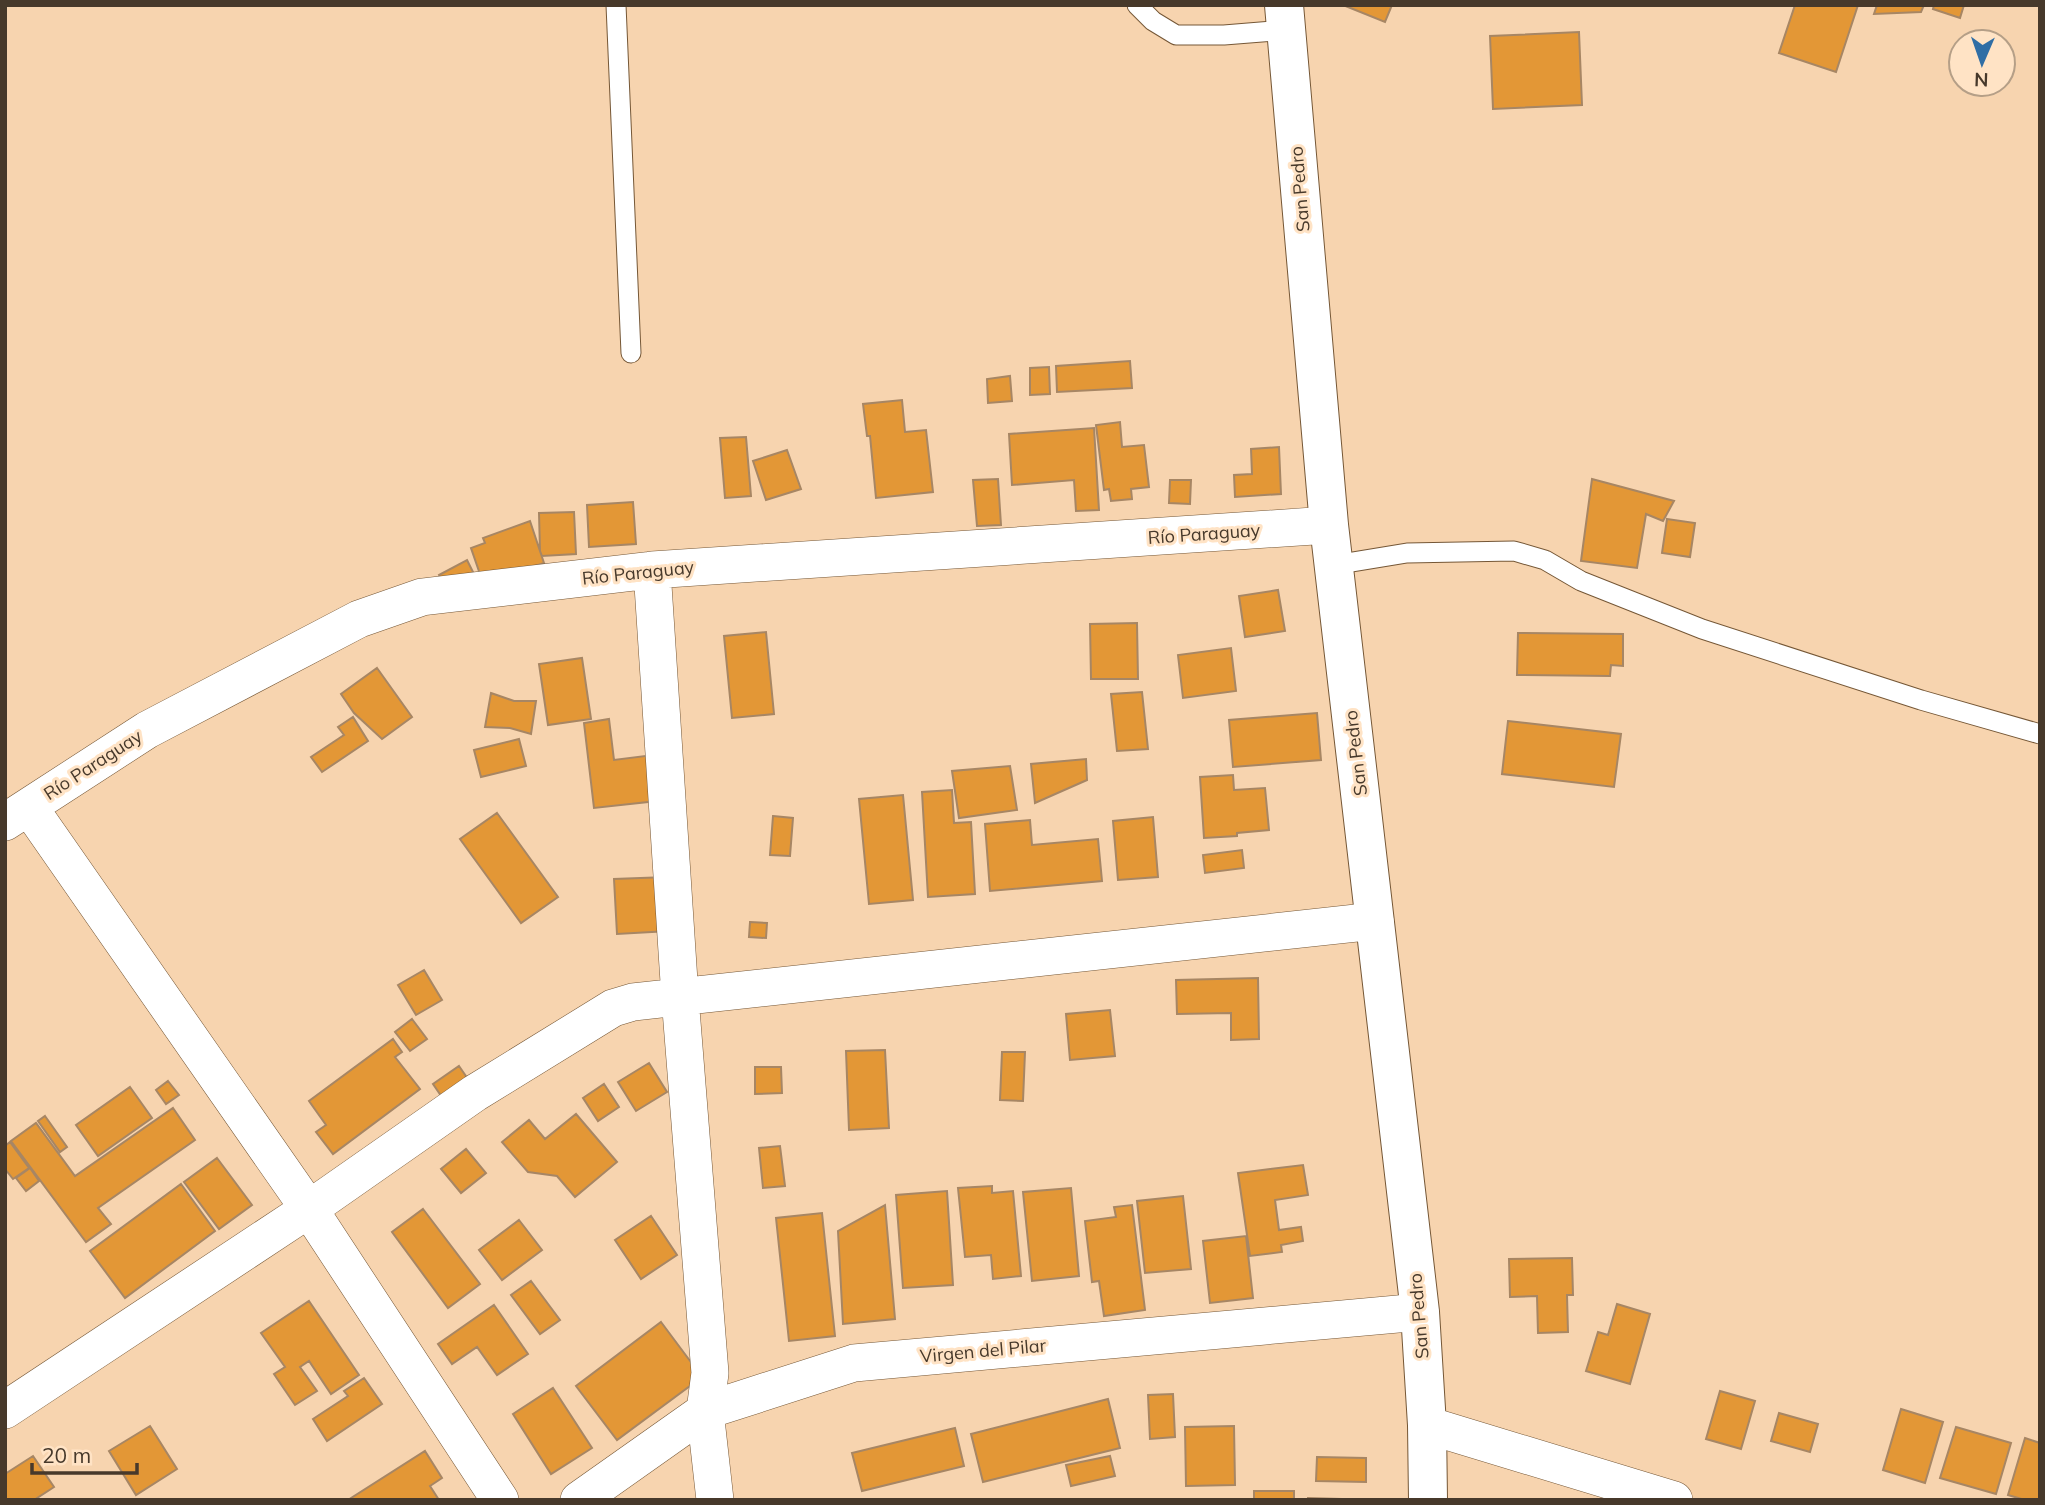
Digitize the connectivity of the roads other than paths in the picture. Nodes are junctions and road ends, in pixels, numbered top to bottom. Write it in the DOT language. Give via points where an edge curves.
graph roads {
  1 [pos="616,5"];
  2 [pos="1137,5"];
  3 [pos="1285,18"];
  4 [pos="631,353"];
  5 [pos="1329,525"];
  6 [pos="1334,565"];
  7 [pos="652,570"];
  8 [pos="2040,734"];
  9 [pos="17,815"];
  10 [pos="1375,921"];
  11 [pos="680,997"];
  12 [pos="309,1209"];
  13 [pos="1420,1312"];
  14 [pos="5,1410"];
  15 [pos="705,1411"];
  16 [pos="1427,1425"];
  17 [pos="500,1500"];
  18 [pos="579,1500"];
  19 [pos="715,1500"];
  20 [pos="1428,1500"];
  21 [pos="1674,1500"];
  1 -- 4 [label="lane"];
  2 -- 3 [label="lane" via="1177,35 1224,35"];
  3 -- 5 [label="main road, San Pedro"];
  5 -- 6 [label="main road, San Pedro"];
  5 -- 7 [label="street, Río Paraguay"];
  6 -- 8 [label="lane" via="1407,553 1514,551 1545,560 1581,581 1702,629"];
  6 -- 10 [label="main road, San Pedro"];
  7 -- 9 [label="street, Río Paraguay" via="422,597 359,619 147,730"];
  7 -- 11 [label="street"];
  9 -- 12 [label="street"];
  10 -- 11 [label="street"];
  10 -- 13 [label="main road, San Pedro"];
  11 -- 12 [label="street" via="613,1008 475,1093"];
  11 -- 15 [label="street" via="710,1373"];
  12 -- 14 [label="street"];
  12 -- 17 [label="street"];
  13 -- 15 [label="street, Virgen del Pilar" via="855,1363"];
  13 -- 16 [label="main road, San Pedro"];
  15 -- 18 [label="street, Virgen del Pilar"];
  15 -- 19 [label="street"];
  16 -- 20 [label="main road, San Pedro"];
  16 -- 21 [label="street"];
}
